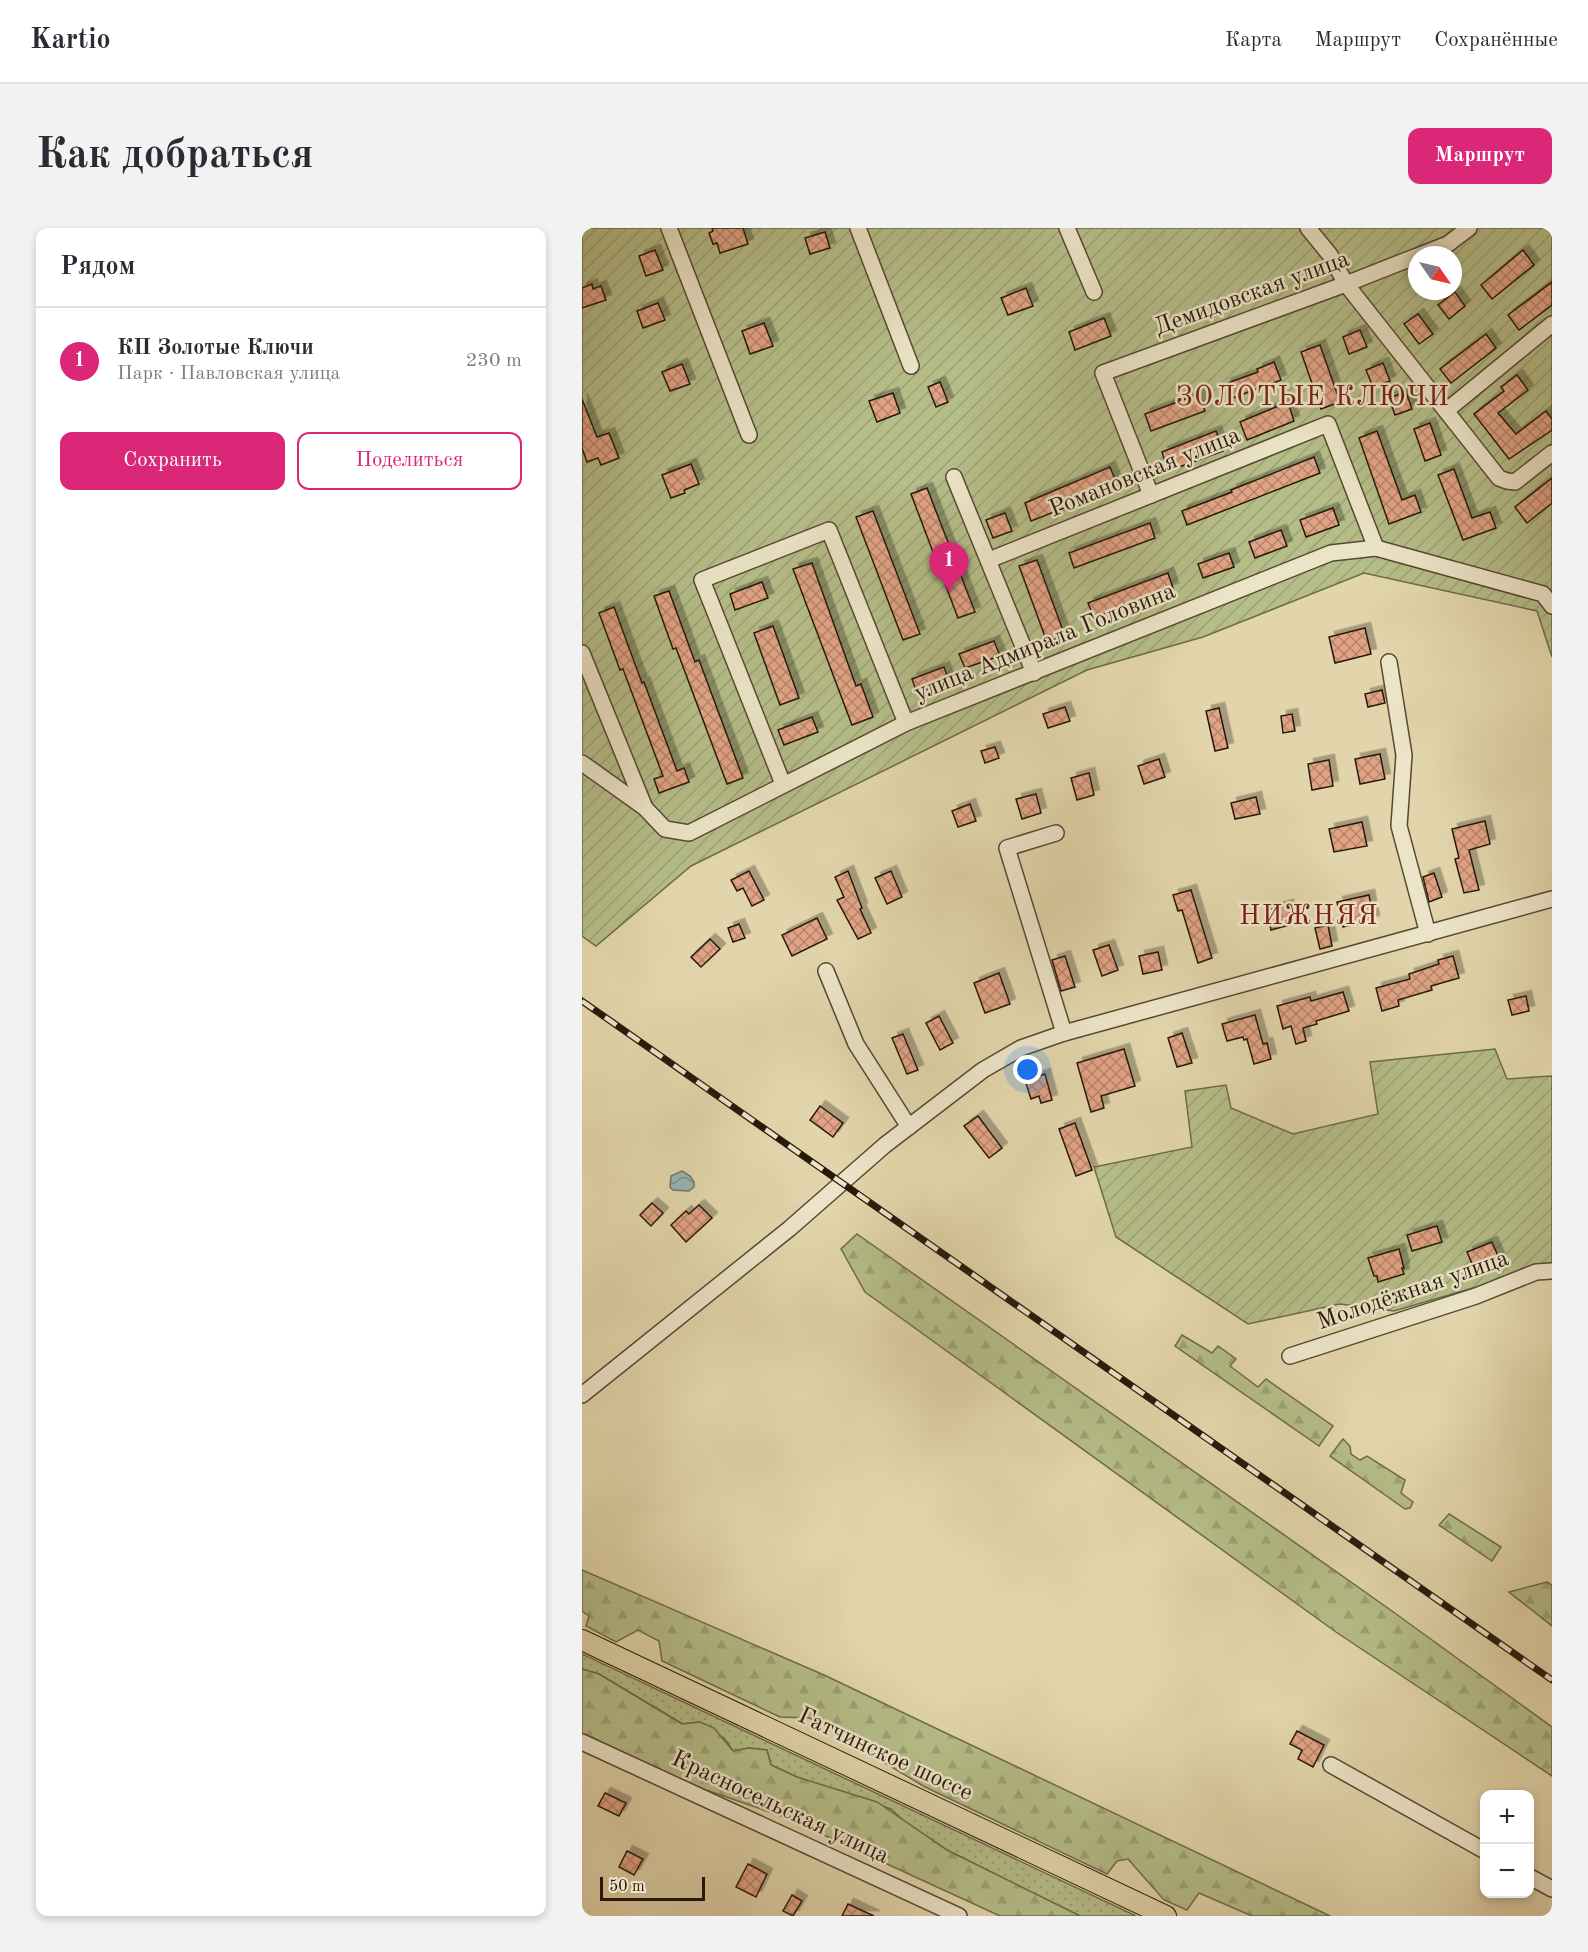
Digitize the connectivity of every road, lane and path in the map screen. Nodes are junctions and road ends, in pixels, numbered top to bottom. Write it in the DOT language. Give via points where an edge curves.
graph roads {
  1 [pos="669,228"];
  2 [pos="858,228"];
  3 [pos="1067,228"];
  4 [pos="1308,228"];
  5 [pos="1469,228"];
  6 [pos="1443,246"];
  7 [pos="1408,260"];
  8 [pos="1346,284"];
  9 [pos="1094,292"];
  10 [pos="1552,324"];
  11 [pos="912,366"];
  12 [pos="1446,411"];
  13 [pos="749,435"];
  14 [pos="1552,453"];
  15 [pos="954,477"];
  16 [pos="1151,495"];
  17 [pos="1376,548"];
  18 [pos="989,560"];
  19 [pos="1552,606"];
  20 [pos="582,652"];
  21 [pos="1389,662"];
  22 [pos="1034,673"];
  23 [pos="906,723"];
  24 [pos="582,763"];
  25 [pos="783,784"];
  26 [pos="645,808"];
  27 [pos="1056,833"];
  28 [pos="1552,899"];
  29 [pos="1428,934"];
  30 [pos="826,971"];
  31 [pos="1064,1033"];
  32 [pos="909,1127"];
  33 [pos="1552,1270"];
  34 [pos="1290,1356"];
  35 [pos="582,1395"];
  36 [pos="582,1640"];
  37 [pos="582,1742"];
  38 [pos="1331,1765"];
  39 [pos="1480,1848"];
  40 [pos="1534,1878"];
  41 [pos="1552,1889"];
  42 [pos="959,1916"];
  43 [pos="1166,1916"];
  1 -- 13 [label="street"];
  2 -- 11 [label="street"];
  3 -- 9 [label="street"];
  4 -- 8 [label="street" via="1330,255"];
  5 -- 6 [label="street, Демидовская улица"];
  7 -- 8 [label="street, Демидовская улица"];
  8 -- 12 [label="street"];
  8 -- 16 [label="street, Демидовская улица" via="1103,373"];
  10 -- 12 [label="street"];
  12 -- 14 [label="street" via="1499,478 1515,482"];
  15 -- 18 [label="street"];
  16 -- 17 [label="street, Романовская улица" via="1328,424"];
  16 -- 18 [label="street, Романовская улица"];
  17 -- 19 [label="street, улица Адмирала Головина" via="1543,594"];
  17 -- 22 [label="street, улица Адмирала Головина" via="1331,553"];
  18 -- 22 [label="street"];
  20 -- 26 [label="street"];
  21 -- 29 [label="street" via="1404,755 1399,825"];
  22 -- 23 [label="street, улица Адмирала Головина"];
  23 -- 25 [label="street, улица Адмирала Головина"];
  23 -- 25 [label="street" via="829,530 702,580"];
  24 -- 26 [label="street, улица Адмирала Головина"];
  25 -- 26 [label="street, улица Адмирала Головина" via="689,833 665,829"];
  27 -- 31 [label="street" via="1007,848"];
  28 -- 29 [label="street"];
  29 -- 31 [label="street"];
  30 -- 32 [label="street" via="856,1044"];
  31 -- 32 [label="street" via="1021,1048 983,1070"];
  32 -- 35 [label="street"];
  33 -- 34 [label="street, Молодёжная улица" via="1536,1272 1476,1296"];
  36 -- 43 [label="main road, Гатчинское шоссе"];
  37 -- 42 [label="street, Красносельская улица"];
  38 -- 39 [label="street"];
  40 -- 41 [label="street"];
}
